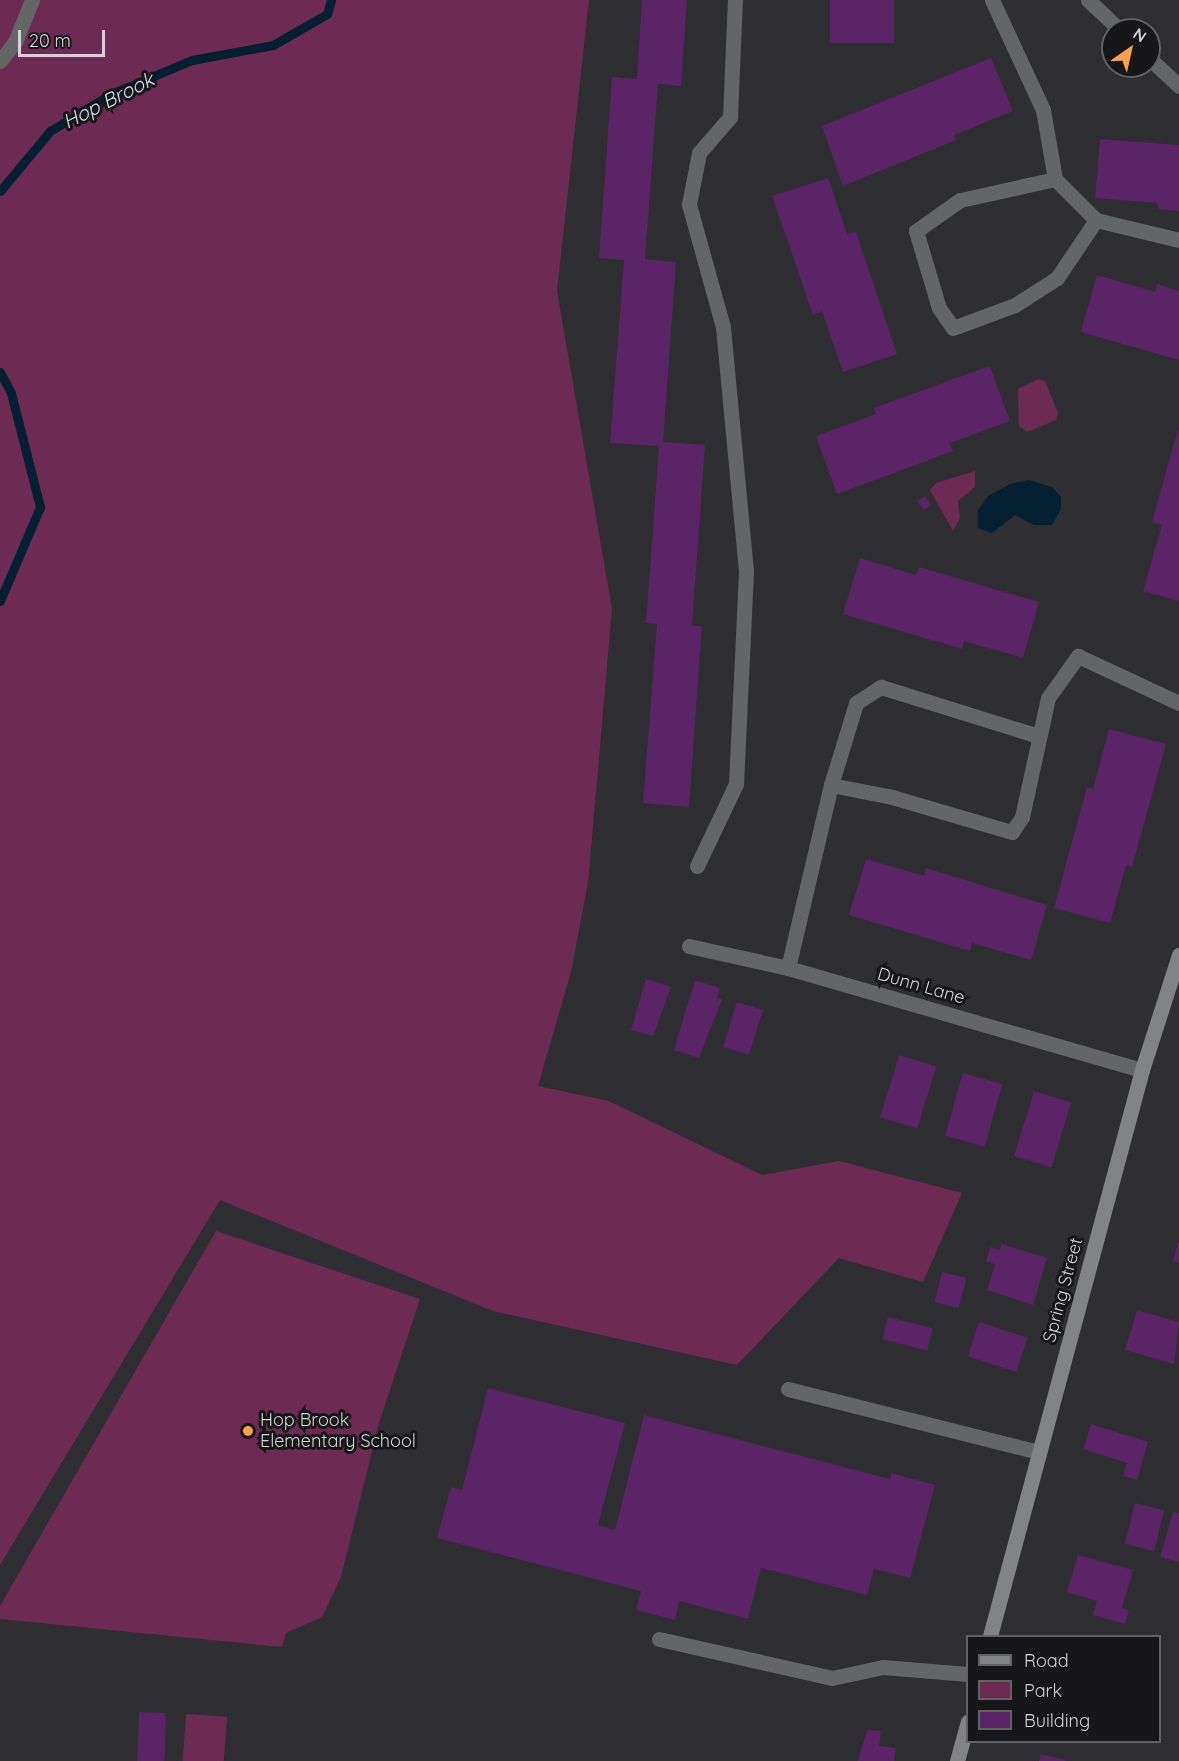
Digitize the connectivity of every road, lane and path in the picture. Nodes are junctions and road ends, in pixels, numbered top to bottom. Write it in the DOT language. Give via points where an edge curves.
graph roads {
  1 [pos="32,0"];
  2 [pos="735,0"];
  3 [pos="992,0"];
  4 [pos="1088,0"];
  5 [pos="1107,18"];
  6 [pos="0,61"];
  7 [pos="1161,69"];
  8 [pos="1179,86"];
  9 [pos="1055,179"];
  10 [pos="1095,220"];
  11 [pos="1179,240"];
  12 [pos="1179,703"];
  13 [pos="1038,736"];
  14 [pos="831,785"];
  15 [pos="697,866"];
  16 [pos="689,946"];
  17 [pos="1179,955"];
  18 [pos="788,968"];
  19 [pos="1142,1070"];
  20 [pos="788,1389"];
  21 [pos="1039,1452"];
  22 [pos="990,1635"];
  23 [pos="659,1639"];
  24 [pos="966,1674"];
  25 [pos="966,1728"];
  26 [pos="957,1761"];
  1 -- 6 [label="street" via="15,42"];
  2 -- 15 [label="street" via="730,117 699,153 689,204 723,327 746,571 736,784"];
  3 -- 9 [label="street" via="1044,110"];
  4 -- 5 [label="street"];
  7 -- 8 [label="street"];
  9 -- 10 [label="street"];
  9 -- 10 [label="street" via="960,200 916,231 939,308 953,328 1015,305 1057,278"];
  10 -- 11 [label="street"];
  12 -- 13 [label="street" via="1078,656 1048,698"];
  13 -- 14 [label="street" via="881,687 856,703"];
  13 -- 14 [label="street" via="1022,817 1012,832 892,797"];
  14 -- 18 [label="street"];
  16 -- 18 [label="street, Dunn Lane"];
  17 -- 19 [label="main road, Spring Street"];
  18 -- 19 [label="street, Dunn Lane"];
  19 -- 21 [label="main road, Spring Street"];
  20 -- 21 [label="street"];
  21 -- 22 [label="main road, Spring Street"];
  23 -- 24 [label="street" via="832,1678 882,1667"];
  25 -- 26 [label="main road"];
}
